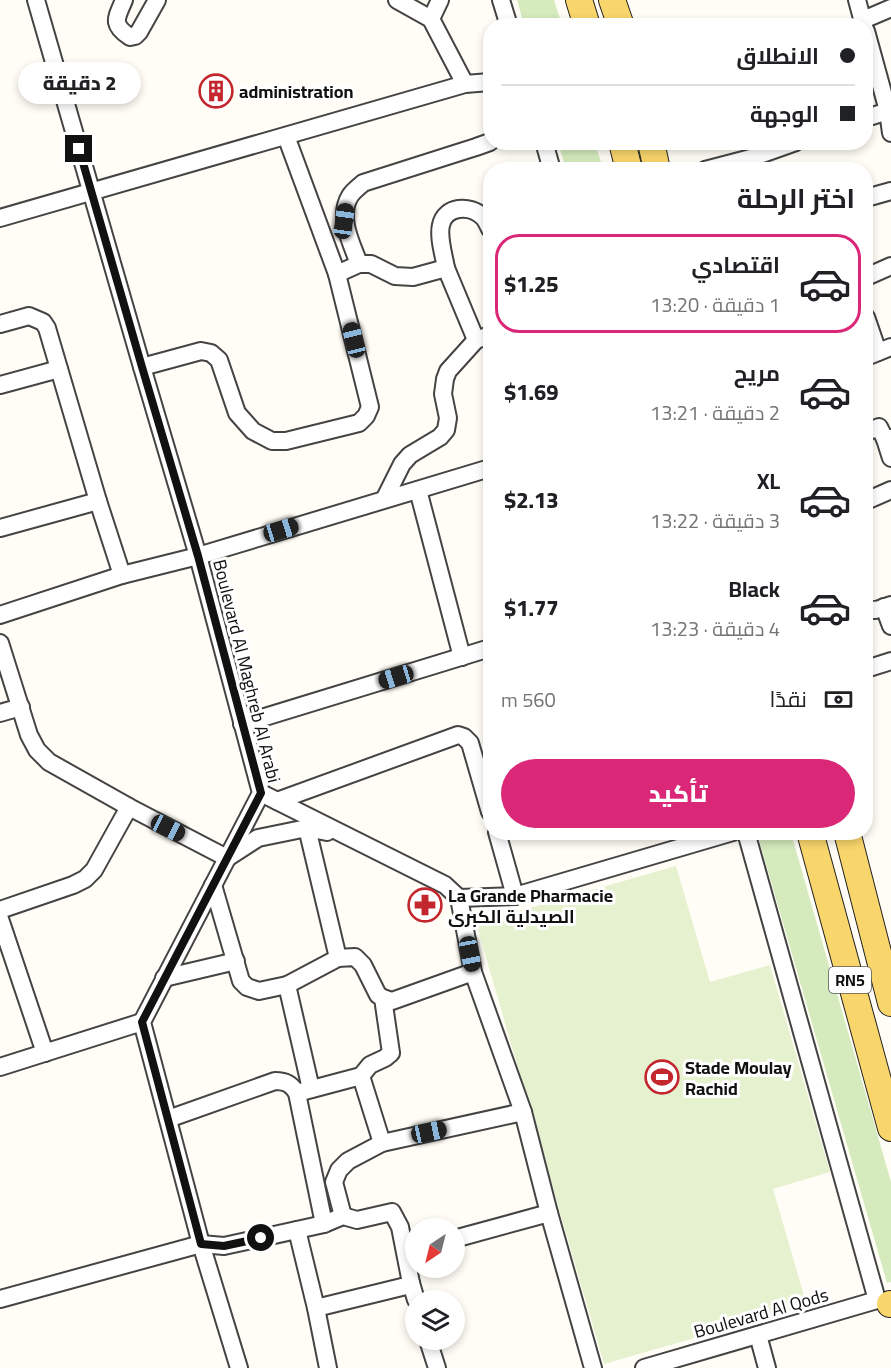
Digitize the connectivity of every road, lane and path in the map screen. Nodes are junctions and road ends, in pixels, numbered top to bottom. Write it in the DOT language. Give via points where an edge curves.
graph roads {
  1 [pos="36,0"];
  2 [pos="124,0"];
  3 [pos="157,0"];
  4 [pos="397,0"];
  5 [pos="440,0"];
  6 [pos="501,0"];
  7 [pos="579,0"];
  8 [pos="612,0"];
  9 [pos="857,0"];
  10 [pos="891,8"];
  11 [pos="506,18"];
  12 [pos="585,18"];
  13 [pos="618,18"];
  14 [pos="862,18"];
  15 [pos="431,19"];
  16 [pos="873,19"];
  17 [pos="873,56"];
  18 [pos="483,83"];
  19 [pos="465,84"];
  20 [pos="889,110"];
  21 [pos="873,116"];
  22 [pos="891,133"];
  23 [pos="286,136"];
  24 [pos="483,144"];
  25 [pos="780,150"];
  26 [pos="756,162"];
  27 [pos="92,191"];
  28 [pos="891,191"];
  29 [pos="873,196"];
  30 [pos="0,218"];
  31 [pos="483,218"];
  32 [pos="359,264"];
  33 [pos="891,266"];
  34 [pos="446,268"];
  35 [pos="337,274"];
  36 [pos="873,274"];
  37 [pos="0,324"];
  38 [pos="483,337"];
  39 [pos="873,337"];
  40 [pos="878,352"];
  41 [pos="142,367"];
  42 [pos="59,369"];
  43 [pos="0,385"];
  44 [pos="873,429"];
  45 [pos="888,439"];
  46 [pos="891,458"];
  47 [pos="483,470"];
  48 [pos="418,490"];
  49 [pos="891,490"];
  50 [pos="386,498"];
  51 [pos="873,498"];
  52 [pos="98,501"];
  53 [pos="0,528"];
  54 [pos="198,556"];
  55 [pos="122,575"];
  56 [pos="888,606"];
  57 [pos="873,611"];
  58 [pos="0,615"];
  59 [pos="891,626"];
  60 [pos="0,643"];
  61 [pos="483,650"];
  62 [pos="462,657"];
  63 [pos="891,661"];
  64 [pos="873,667"];
  65 [pos="21,707"];
  66 [pos="0,713"];
  67 [pos="242,724"];
  68 [pos="483,788"];
  69 [pos="261,793"];
  70 [pos="277,801"];
  71 [pos="129,807"];
  72 [pos="307,828"];
  73 [pos="347,836"];
  74 [pos="498,840"];
  75 [pos="706,840"];
  76 [pos="748,840"];
  77 [pos="812,840"];
  78 [pos="849,840"];
  79 [pos="227,858"];
  80 [pos="213,885"];
  81 [pos="515,896"];
  82 [pos="459,898"];
  83 [pos="0,910"];
  84 [pos="0,919"];
  85 [pos="338,958"];
  86 [pos="236,961"];
  87 [pos="473,972"];
  88 [pos="164,978"];
  89 [pos="287,985"];
  90 [pos="383,998"];
  91 [pos="891,1003"];
  92 [pos="142,1022"];
  93 [pos="45,1053"];
  94 [pos="0,1067"];
  95 [pos="361,1076"];
  96 [pos="304,1091"];
  97 [pos="523,1112"];
  98 [pos="168,1119"];
  99 [pos="891,1128"];
  100 [pos="382,1143"];
  101 [pos="549,1213"];
  102 [pos="343,1216"];
  103 [pos="324,1224"];
  104 [pos="297,1230"];
  105 [pos="465,1236"];
  106 [pos="405,1240"];
  107 [pos="201,1244"];
  108 [pos="411,1278"];
  109 [pos="411,1283"];
  110 [pos="413,1290"];
  111 [pos="0,1299"];
  112 [pos="888,1302"];
  113 [pos="316,1308"];
  114 [pos="758,1335"];
  115 [pos="431,1350"];
  116 [pos="239,1368"];
  117 [pos="328,1368"];
  118 [pos="437,1368"];
  119 [pos="593,1368"];
  120 [pos="644,1368"];
  121 [pos="767,1368"];
  1 -- 27 [label="street, Boulevard Al Maghreb Al Arabi"];
  2 -- 3 [label="street" via="116,22 118,29 130,37 139,32"];
  4 -- 15 [label="street"];
  5 -- 15 [label="street"];
  6 -- 11 [label="street"];
  7 -- 12 [label="main road"];
  8 -- 13 [label="main road"];
  9 -- 14 [label="street"];
  10 -- 16 [label="street"];
  15 -- 19 [label="street"];
  17 -- 20 [label="street"];
  18 -- 19 [label="street"];
  19 -- 23 [label="street"];
  20 -- 21 [label="street"];
  20 -- 22 [label="street"];
  23 -- 27 [label="street"];
  23 -- 35 [label="street"];
  24 -- 32 [label="street" via="363,183 351,194 344,221"];
  25 -- 26 [label="street"];
  27 -- 30 [label="street"];
  27 -- 41 [label="street, Boulevard Al Maghreb Al Arabi"];
  28 -- 29 [label="street"];
  31 -- 34 [label="street" via="460,208 443,218 440,227"];
  32 -- 34 [label="street" via="370,264 395,276 413,277"];
  32 -- 35 [label="street"];
  33 -- 36 [label="street"];
  34 -- 38 [label="street"];
  35 -- 41 [label="street" via="370,407 359,423 272,441 253,431 237,413 219,360 211,353 201,351"];
  37 -- 42 [label="street" via="29,316 43,322"];
  38 -- 50 [label="street" via="448,371 443,394 446,430 402,464"];
  39 -- 40 [label="street"];
  41 -- 54 [label="street, Boulevard Al Maghreb Al Arabi"];
  42 -- 43 [label="street"];
  42 -- 52 [label="street"];
  44 -- 45 [label="street" via="879,427"];
  45 -- 46 [label="street"];
  47 -- 48 [label="street"];
  48 -- 50 [label="street"];
  48 -- 62 [label="street"];
  49 -- 51 [label="street"];
  50 -- 54 [label="street"];
  52 -- 53 [label="street"];
  52 -- 55 [label="street"];
  54 -- 55 [label="street"];
  54 -- 67 [label="street, Boulevard Al Maghreb Al Arabi"];
  55 -- 58 [label="street"];
  56 -- 57 [label="street"];
  56 -- 59 [label="street"];
  60 -- 65 [label="street"];
  61 -- 62 [label="street"];
  62 -- 67 [label="street"];
  63 -- 64 [label="street"];
  65 -- 66 [label="street"];
  65 -- 71 [label="street" via="29,735 49,762"];
  67 -- 69 [label="street, Boulevard Al Maghreb Al Arabi"];
  68 -- 70 [label="street" via="470,743 458,735"];
  69 -- 70 [label="street"];
  69 -- 79 [label="street, Boulevard Al Maghreb Al Arabi"];
  70 -- 73 [label="street"];
  71 -- 79 [label="street"];
  71 -- 83 [label="street" via="86,879"];
  72 -- 73 [label="street"];
  72 -- 79 [label="street" via="258,838"];
  72 -- 85 [label="street"];
  73 -- 82 [label="street" via="445,885"];
  74 -- 81 [label="street"];
  75 -- 81 [label="street"];
  76 -- 112 [label="street"];
  77 -- 99 [label="main road, RN5"];
  78 -- 91 [label="main road, RN5"];
  79 -- 80 [label="street, Boulevard Al Maghreb Al Arabi"];
  80 -- 86 [label="street"];
  80 -- 88 [label="street, Boulevard Al Maghreb Al Arabi"];
  81 -- 82 [label="street"];
  82 -- 87 [label="street"];
  84 -- 93 [label="street"];
  85 -- 89 [label="street"];
  85 -- 90 [label="street" via="355,957 363,964"];
  86 -- 88 [label="street"];
  86 -- 89 [label="street" via="241,981 248,987 259,991"];
  87 -- 90 [label="street" via="392,1000"];
  87 -- 97 [label="street"];
  88 -- 92 [label="street, Boulevard Al Maghreb Al Arabi"];
  89 -- 96 [label="street"];
  90 -- 95 [label="street" via="391,1053 370,1065"];
  92 -- 93 [label="street"];
  92 -- 98 [label="street"];
  93 -- 94 [label="street"];
  95 -- 96 [label="street"];
  95 -- 100 [label="street"];
  96 -- 98 [label="street" via="275,1081"];
  96 -- 103 [label="street"];
  97 -- 100 [label="street"];
  97 -- 101 [label="street"];
  98 -- 107 [label="street"];
  100 -- 102 [label="street" via="339,1170 334,1182"];
  101 -- 105 [label="street"];
  101 -- 119 [label="street"];
  102 -- 103 [label="street"];
  102 -- 106 [label="street" via="357,1220 392,1212"];
  103 -- 104 [label="street"];
  104 -- 107 [label="street" via="224,1246"];
  104 -- 113 [label="street"];
  107 -- 111 [label="street"];
  107 -- 116 [label="street"];
  108 -- 109 [label="street"];
  109 -- 110 [label="street"];
  109 -- 113 [label="street"];
  112 -- 114 [label="street, Boulevard Al Qods"];
  113 -- 117 [label="street"];
  114 -- 120 [label="street, Boulevard Al Qods"];
  114 -- 121 [label="street"];
  115 -- 118 [label="street"];
}
